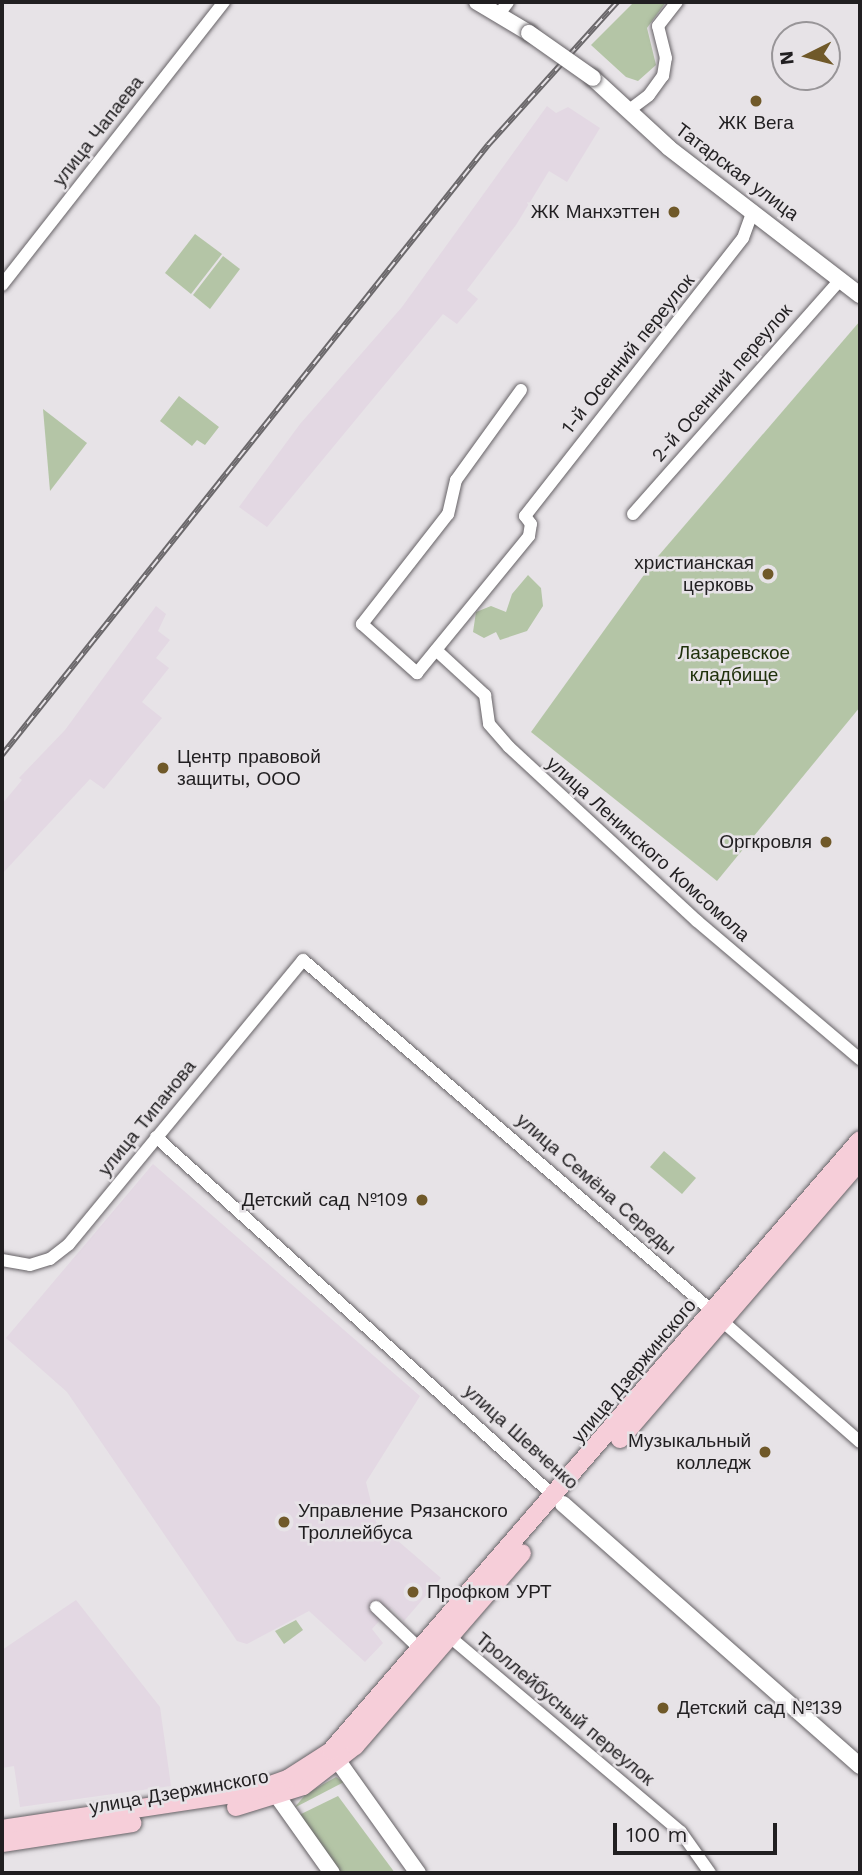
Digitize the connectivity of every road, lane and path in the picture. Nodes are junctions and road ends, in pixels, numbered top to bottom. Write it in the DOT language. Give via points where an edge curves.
graph roads {
  1 [pos="224,2"];
  2 [pos="477,2"];
  3 [pos="677,2"];
  4 [pos="503,8"];
  5 [pos="628,111"];
  6 [pos="753,211"];
  7 [pos="841,279"];
  8 [pos="2,285"];
  9 [pos="860,295"];
  10 [pos="521,390"];
  11 [pos="633,514"];
  12 [pos="436,650"];
  13 [pos="303,960"];
  14 [pos="860,1059"];
  15 [pos="156,1137"];
  16 [pos="860,1140"];
  17 [pos="860,1161"];
  18 [pos="2,1260"];
  19 [pos="716,1315"];
  20 [pos="860,1442"];
  21 [pos="559,1501"];
  22 [pos="376,1608"];
  23 [pos="445,1632"];
  24 [pos="426,1654"];
  25 [pos="334,1756"];
  26 [pos="860,1766"];
  27 [pos="274,1791"];
  28 [pos="2,1829"];
  29 [pos="46,1829"];
  30 [pos="2,1843"];
  31 [pos="332,1873"];
  32 [pos="418,1873"];
  33 [pos="710,1873"];
  1 -- 8 [label="street, улица Чапаева"];
  2 -- 4 [label="street, Татарская улица"];
  3 -- 5 [label="street" via="658,26 666,58 663,76 649,95"];
  4 -- 5 [label="street, Татарская улица, bridge"];
  5 -- 6 [label="street, Татарская улица"];
  6 -- 7 [label="street, Татарская улица"];
  6 -- 12 [label="street, 1-й Осенний переулок" via="743,238 525,516 531,524 529,536"];
  7 -- 9 [label="street, Татарская улица"];
  7 -- 11 [label="street, 2-й Осенний переулок"];
  10 -- 12 [label="street" via="456,480 448,514 362,624 417,673"];
  12 -- 14 [label="street, улица Ленинского Комсомола" via="485,695 489,724 509,747 697,921"];
  13 -- 15 [label="street, улица Типанова"];
  13 -- 19 [label="street, улица Семёна Середы"];
  15 -- 18 [label="street, улица Типанова" via="69,1244 50,1259 30,1265"];
  15 -- 21 [label="street, улица Шевченко"];
  16 -- 19 [label="main road, улица Дзержинского"];
  17 -- 19 [label="main road, улица Дзержинского"];
  19 -- 20 [label="street, улица Семёна Середы"];
  19 -- 21 [label="main road, улица Дзержинского"];
  21 -- 23 [label="main road, улица Дзержинского"];
  21 -- 26 [label="street, улица Шевченко"];
  22 -- 24 [label="street"];
  23 -- 24 [label="main road, улица Дзержинского"];
  23 -- 33 [label="street, Троллейбусный переулок" via="681,1832"];
  24 -- 25 [label="main road, улица Дзержинского"];
  25 -- 27 [label="main road, улица Дзержинского" via="320,1776"];
  25 -- 32 [label="street"];
  27 -- 29 [label="main road, улица Дзержинского"];
  27 -- 31 [label="street"];
  28 -- 29 [label="main road, улица Дзержинского"];
  29 -- 30 [label="main road, улица Дзержинского"];
}
